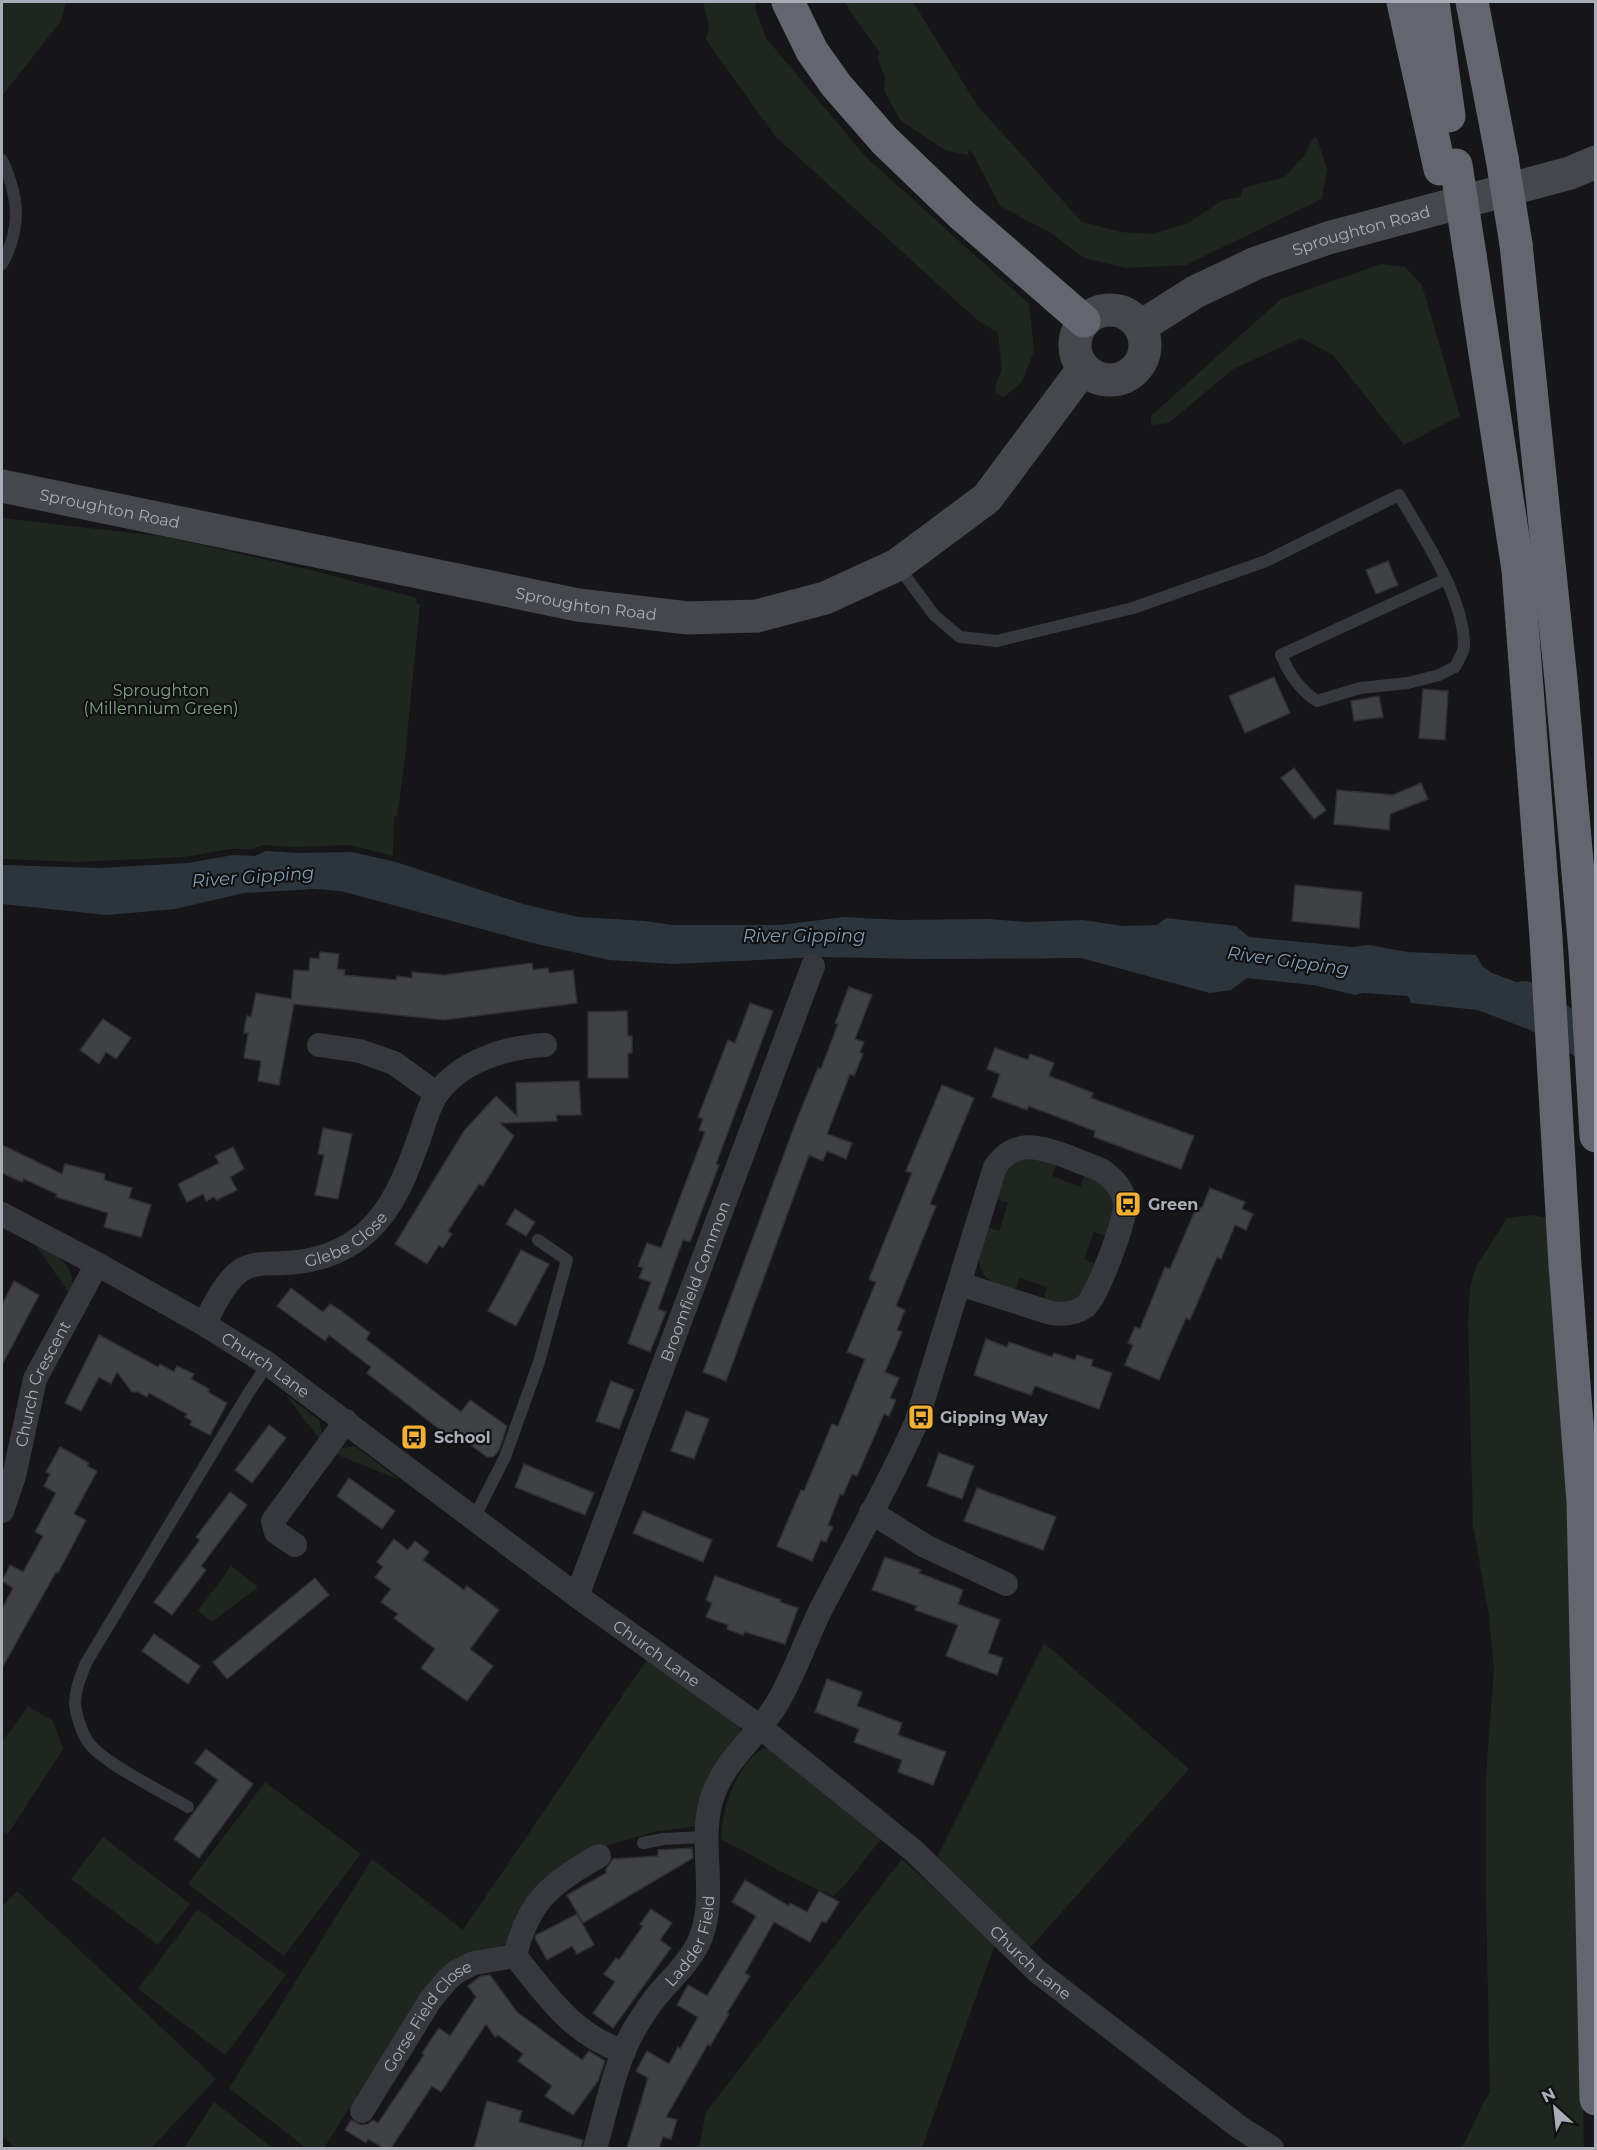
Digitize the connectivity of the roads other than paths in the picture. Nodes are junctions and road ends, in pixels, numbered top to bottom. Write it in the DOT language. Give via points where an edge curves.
graph roads {
  1 [pos="788,2"];
  2 [pos="1403,2"];
  3 [pos="1433,2"];
  4 [pos="1472,2"];
  5 [pos="1493,2"];
  6 [pos="1502,158"];
  7 [pos="2,160"];
  8 [pos="1596,162"];
  9 [pos="1448,167"];
  10 [pos="2,264"];
  11 [pos="1084,321"];
  12 [pos="1140,327"];
  13 [pos="1083,369"];
  14 [pos="2,486"];
  15 [pos="897,565"];
  16 [pos="1446,579"];
  17 [pos="813,966"];
  18 [pos="319,1045"];
  19 [pos="545,1045"];
  20 [pos="437,1094"];
  21 [pos="1596,1136"];
  22 [pos="2,1214"];
  23 [pos="538,1240"];
  24 [pos="97,1264"];
  25 [pos="960,1284"];
  26 [pos="204,1324"];
  27 [pos="268,1364"];
  28 [pos="346,1421"];
  29 [pos="2,1511"];
  30 [pos="871,1512"];
  31 [pos="474,1518"];
  32 [pos="295,1545"];
  33 [pos="1006,1584"];
  34 [pos="577,1596"];
  35 [pos="760,1727"];
  36 [pos="188,1806"];
  37 [pos="705,1837"];
  38 [pos="643,1843"];
  39 [pos="598,1856"];
  40 [pos="515,1956"];
  41 [pos="624,2052"];
  42 [pos="1596,2099"];
  43 [pos="362,2111"];
  44 [pos="595,2148"];
  45 [pos="1272,2148"];
  1 -- 11 [label="highway" via="812,51 884,140 962,215"];
  2 -- 9 [label="highway"];
  3 -- 9 [label="highway"];
  4 -- 6 [label="highway"];
  5 -- 6 [label="highway" via="1512,120"];
  6 -- 21 [label="highway, bridge" via="1516,244 1561,680 1585,952"];
  7 -- 10 [label="lane" via="17,209 14,236"];
  8 -- 12 [label="street, Sproughton Road" via="1570,173 1328,238 1256,263 1195,292"];
  9 -- 42 [label="highway" via="1518,570 1583,1502"];
  11 -- 12 [label="street" via="1111,310 1130,316"];
  11 -- 13 [label="street" via="1078,329 1074,350"];
  12 -- 13 [label="street" via="1145,353 1134,372 1113,381 1101,380"];
  13 -- 15 [label="street, Sproughton Road" via="987,498"];
  14 -- 15 [label="street, Sproughton Road" via="578,605 688,618 757,616 825,598"];
  15 -- 16 [label="lane" via="934,615 960,637 997,641 1133,608 1255,565 1399,495"];
  16 -- 16 [label="lane" via="1456,605 1464,648 1455,667 1439,675 1360,688 1317,701 1287,671 1281,655"];
  17 -- 34 [label="street, Broomfield Common"];
  18 -- 20 [label="street" via="360,1051 394,1063"];
  19 -- 20 [label="street, Glebe Close" via="508,1050 483,1059 458,1074"];
  20 -- 26 [label="street, Glebe Close" via="402,1183 367,1232 321,1258 243,1269 226,1286"];
  22 -- 24 [label="street, Church Lane"];
  23 -- 31 [label="lane" via="567,1260 539,1362 506,1457"];
  24 -- 26 [label="street, Church Lane"];
  24 -- 29 [label="street, Church Crescent" via="35,1379 14,1476"];
  25 -- 25 [label="street" via="995,1167 1008,1154 1025,1147 1042,1148 1101,1170 1114,1180 1125,1203 1122,1223 1087,1305 1064,1314 1051,1313"];
  25 -- 30 [label="street" via="916,1423"];
  26 -- 27 [label="street, Church Lane"];
  27 -- 28 [label="street, Church Lane"];
  27 -- 36 [label="lane" via="86,1663 78,1686 75,1705 89,1743 105,1758"];
  28 -- 31 [label="street, Church Lane"];
  28 -- 32 [label="street" via="273,1521 276,1532"];
  30 -- 33 [label="street" via="925,1546"];
  30 -- 35 [label="street" via="820,1611 793,1674"];
  31 -- 34 [label="street, Church Lane"];
  34 -- 35 [label="street, Church Lane"];
  35 -- 37 [label="street, Ladder Field" via="717,1785"];
  35 -- 45 [label="street, Church Lane" via="914,1851 1037,1971"];
  37 -- 38 [label="lane"];
  37 -- 41 [label="street, Ladder Field" via="708,1879 702,1933 688,1960 649,2006"];
  39 -- 40 [label="street" via="561,1880 537,1902"];
  40 -- 41 [label="street" via="573,2025"];
  40 -- 43 [label="street, Gorse Field Close" via="474,1963 447,1979 430,1999"];
  41 -- 44 [label="street, Ladder Field"];
}
